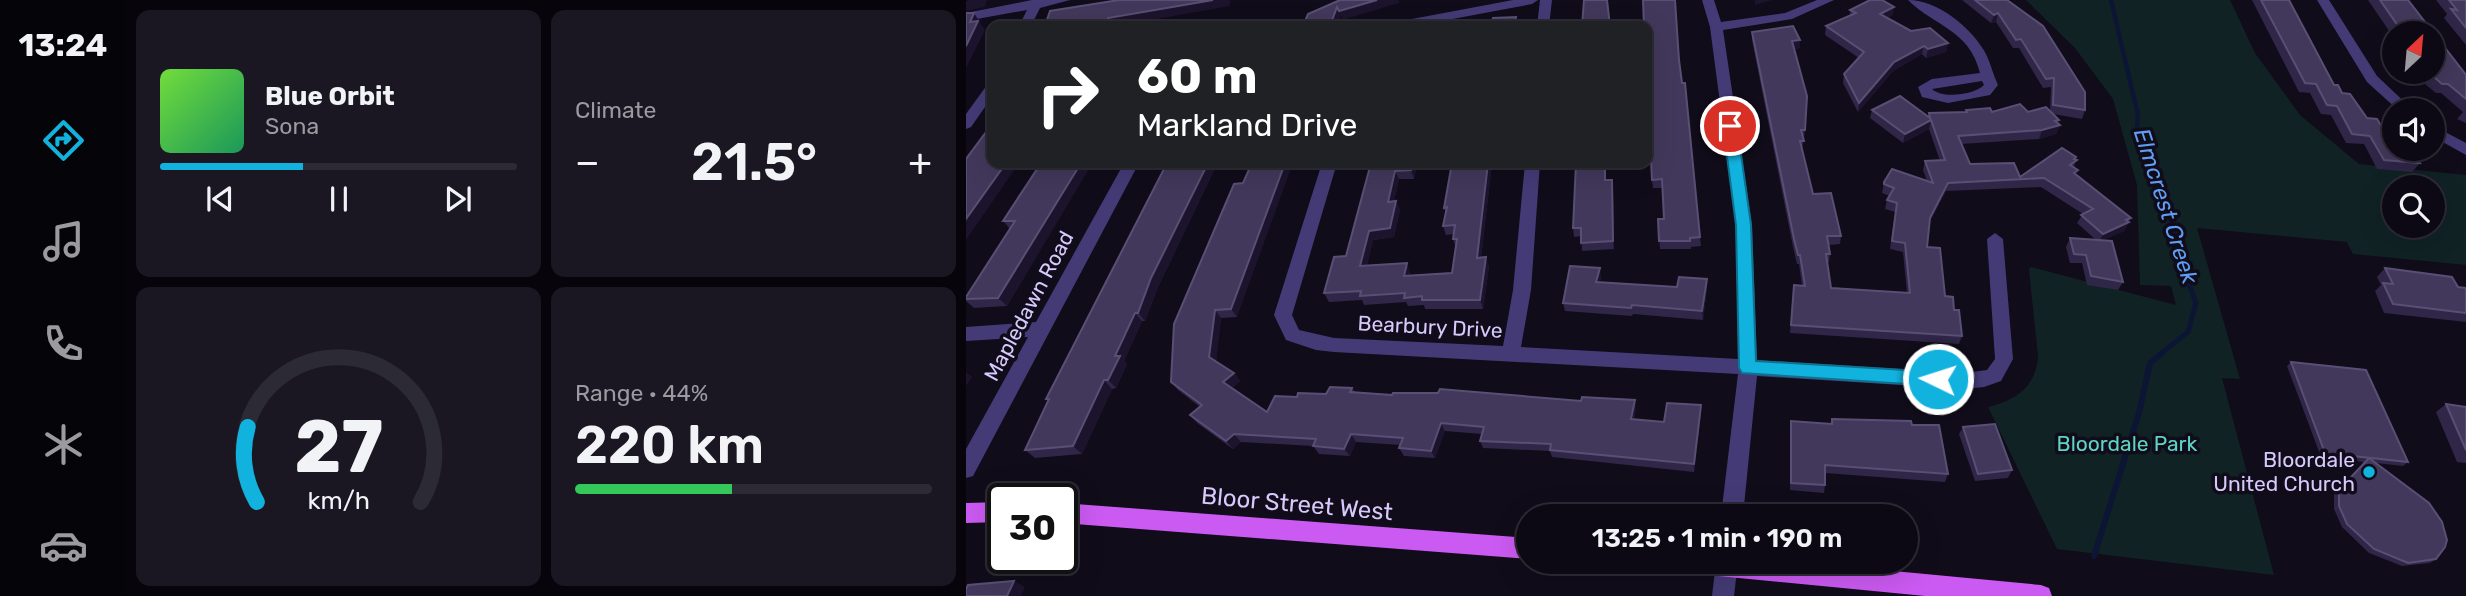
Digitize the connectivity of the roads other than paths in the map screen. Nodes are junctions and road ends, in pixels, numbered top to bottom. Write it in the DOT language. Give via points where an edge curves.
graph roads {
  1 [pos="1064,0"];
  2 [pos="1532,0"];
  3 [pos="1546,0"];
  4 [pos="1708,0"];
  5 [pos="1828,0"];
  6 [pos="1914,0"];
  7 [pos="2323,0"];
  8 [pos="1037,2"];
  9 [pos="966,17"];
  10 [pos="1028,21"];
  11 [pos="1422,21"];
  12 [pos="1544,21"];
  13 [pos="1716,27"];
  14 [pos="1986,76"];
  15 [pos="2393,98"];
  16 [pos="987,100"];
  17 [pos="966,124"];
  18 [pos="2445,138"];
  19 [pos="2466,150"];
  20 [pos="1128,168"];
  21 [pos="1328,168"];
  22 [pos="1532,168"];
  23 [pos="1995,239"];
  24 [pos="1043,329"];
  25 [pos="966,334"];
  26 [pos="1511,354"];
  27 [pos="1748,368"];
  28 [pos="966,469"];
  29 [pos="1733,504"];
  30 [pos="987,512"];
  31 [pos="966,513"];
  32 [pos="1078,514"];
  33 [pos="1516,548"];
  34 [pos="1725,574"];
  35 [pos="1831,574"];
  36 [pos="1723,596"];
  37 [pos="2041,596"];
  1 -- 8 [label="street"];
  2 -- 11 [label="street"];
  3 -- 12 [label="street"];
  4 -- 13 [label="street"];
  5 -- 13 [label="street" via="1788,16"];
  6 -- 14 [label="street" via="1943,16 1964,35 1984,63"];
  7 -- 15 [label="street" via="2372,79"];
  8 -- 9 [label="street"];
  8 -- 10 [label="street"];
  13 -- 27 [label="street" via="1744,225"];
  16 -- 17 [label="street"];
  18 -- 19 [label="street"];
  20 -- 24 [label="street, Mapledawn Road"];
  21 -- 26 [label="street, Bearbury Drive" via="1283,315 1292,334 1334,345"];
  22 -- 26 [label="street" via="1522,290"];
  23 -- 27 [label="street, Bearbury Drive" via="2004,359 1992,379"];
  24 -- 25 [label="street"];
  24 -- 28 [label="street, Mapledawn Road"];
  26 -- 27 [label="street, Bearbury Drive"];
  27 -- 29 [label="street"];
  30 -- 31 [label="main road"];
  32 -- 33 [label="main road, Bloor Street West"];
  34 -- 36 [label="street"];
  35 -- 37 [label="main road"];
}
